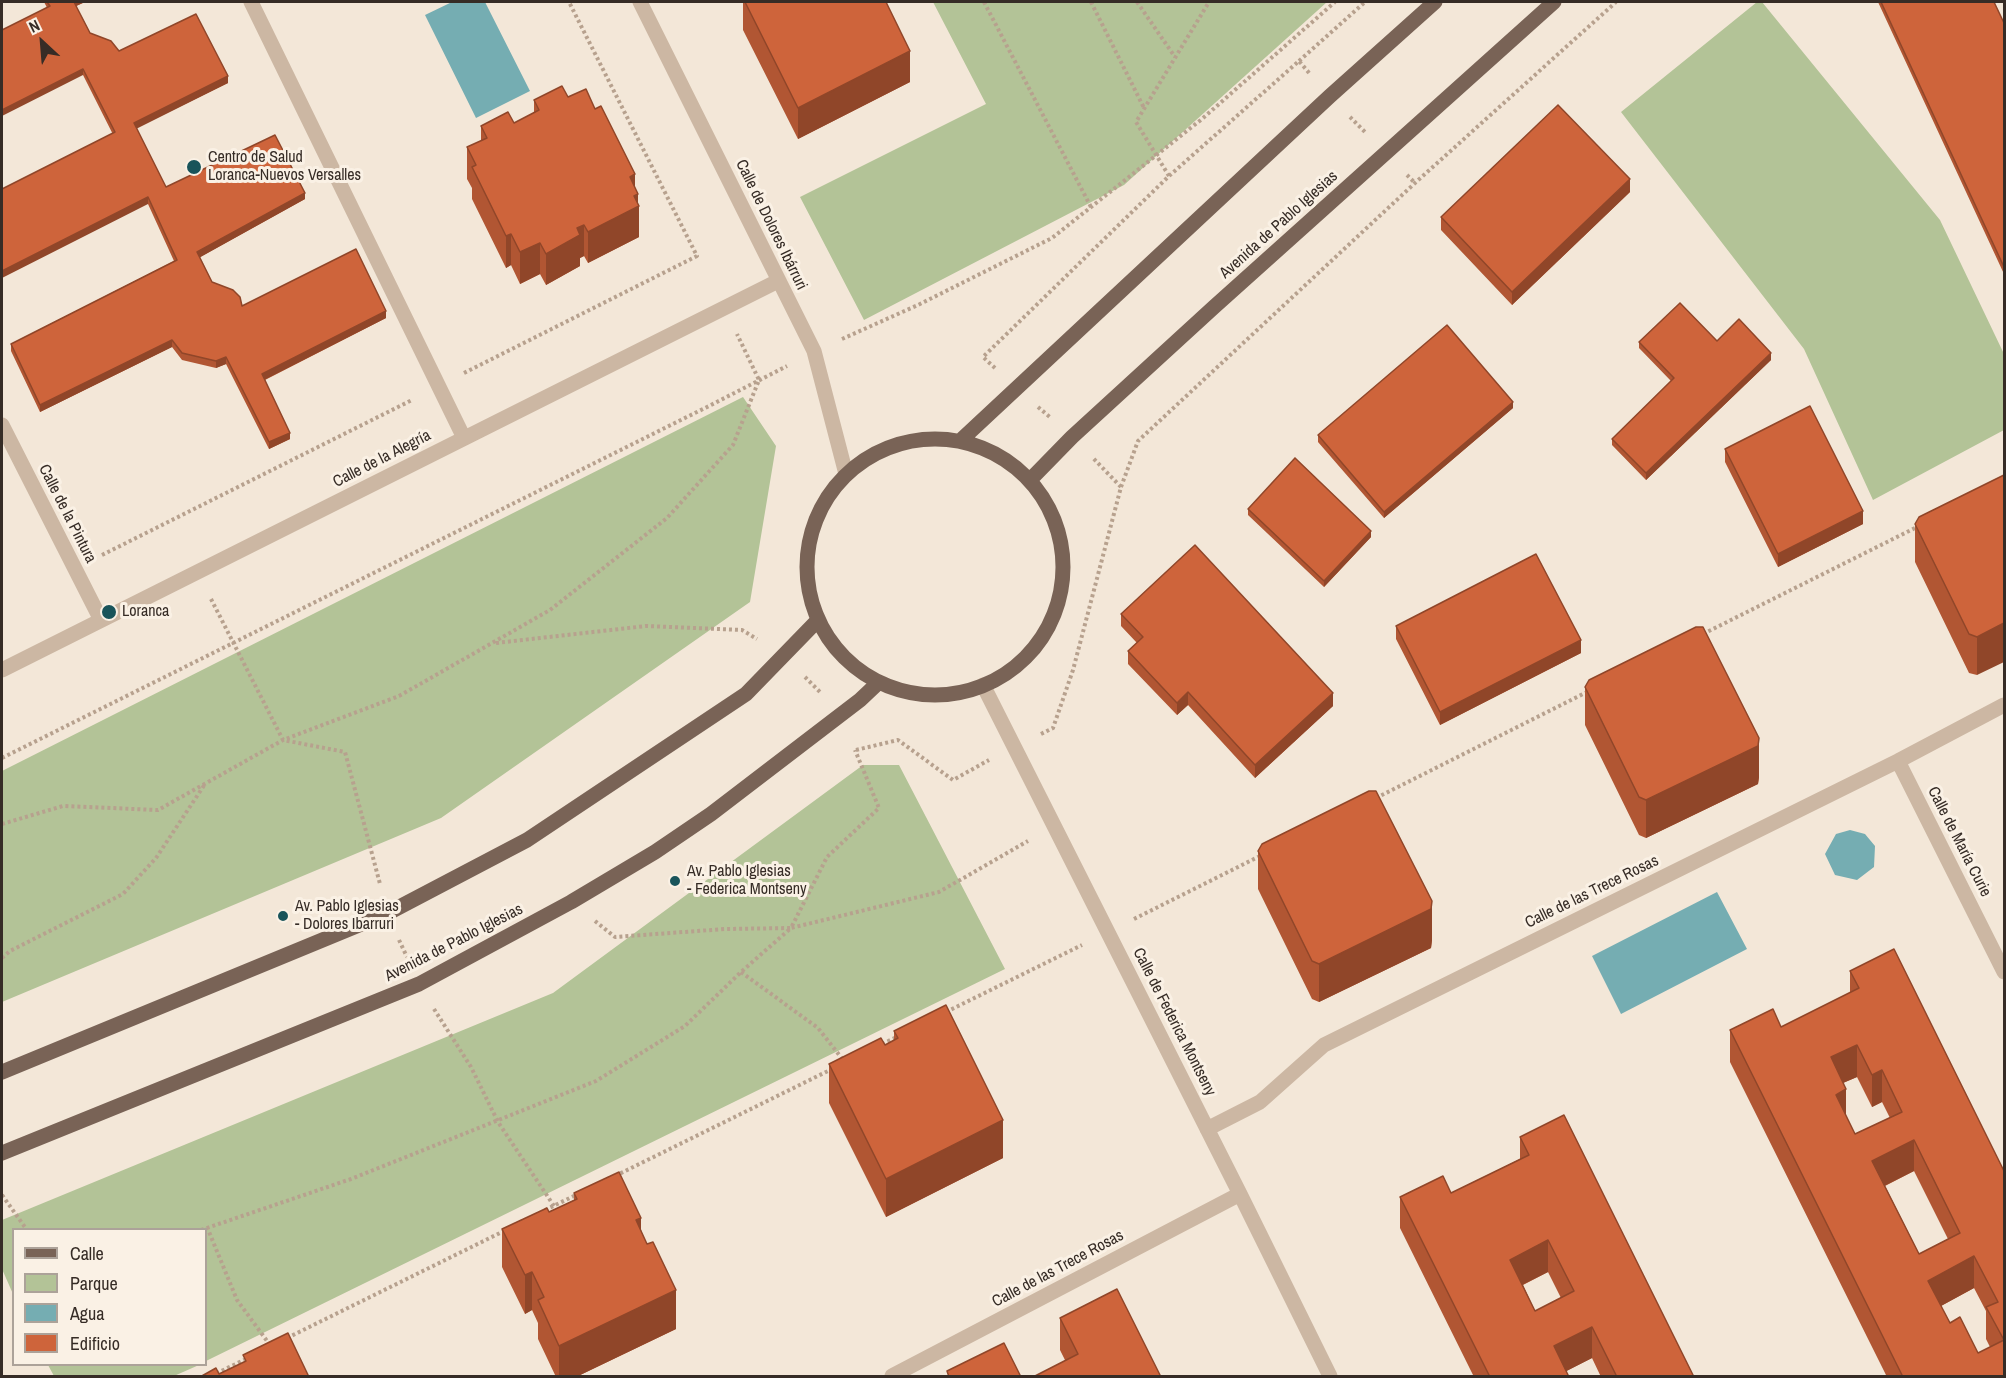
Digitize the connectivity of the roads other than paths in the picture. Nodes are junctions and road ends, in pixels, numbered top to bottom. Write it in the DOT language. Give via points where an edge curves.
graph roads {
  1 [pos="251,2"];
  2 [pos="640,2"];
  3 [pos="1435,2"];
  4 [pos="1554,2"];
  5 [pos="778,280"];
  6 [pos="2,425"];
  7 [pos="464,438"];
  8 [pos="960,441"];
  9 [pos="846,474"];
  10 [pos="1030,480"];
  11 [pos="101,620"];
  12 [pos="817,621"];
  13 [pos="2,670"];
  14 [pos="878,684"];
  15 [pos="983,685"];
  16 [pos="2004,705"];
  17 [pos="1898,761"];
  18 [pos="2004,972"];
  19 [pos="2,1072"];
  20 [pos="1207,1129"];
  21 [pos="2,1153"];
  22 [pos="1240,1194"];
  23 [pos="892,1377"];
  24 [pos="1330,1377"];
  1 -- 7 [label="street"];
  2 -- 5 [label="street, Calle de Dolores Ibárruri"];
  3 -- 8 [label="main road"];
  4 -- 10 [label="main road, Avenida de Pablo Iglesias" via="1072,437"];
  5 -- 7 [label="street, Calle de la Alegría"];
  5 -- 9 [label="street, Calle de Dolores Ibárruri" via="814,351"];
  6 -- 11 [label="street, Calle de la Pintura"];
  7 -- 11 [label="street, Calle de la Alegría"];
  8 -- 9 [label="main road" via="927,439 883,449"];
  8 -- 10 [label="main road" via="1011,463"];
  9 -- 12 [label="main road" via="819,511 807,551 812,609"];
  10 -- 15 [label="main road" via="1051,510 1064,552 1062,590 1046,633 1001,678"];
  11 -- 13 [label="street, Calle de la Alegría"];
  12 -- 14 [label="main road" via="831,644"];
  12 -- 19 [label="main road" via="746,694 527,840 388,913"];
  14 -- 15 [label="main road" via="922,696 959,694"];
  14 -- 21 [label="main road, Avenida de Pablo Iglesias" via="711,814 655,852 419,984"];
  15 -- 20 [label="street, Calle de Federica Montseny"];
  16 -- 17 [label="street, Calle de las Trece Rosas"];
  17 -- 18 [label="street, Calle de María Curie"];
  17 -- 20 [label="street, Calle de las Trece Rosas" via="1324,1045 1260,1102"];
  20 -- 22 [label="street, Calle de Federica Montseny"];
  22 -- 23 [label="street, Calle de las Trece Rosas"];
  22 -- 24 [label="street, Calle de Federica Montseny"];
}
